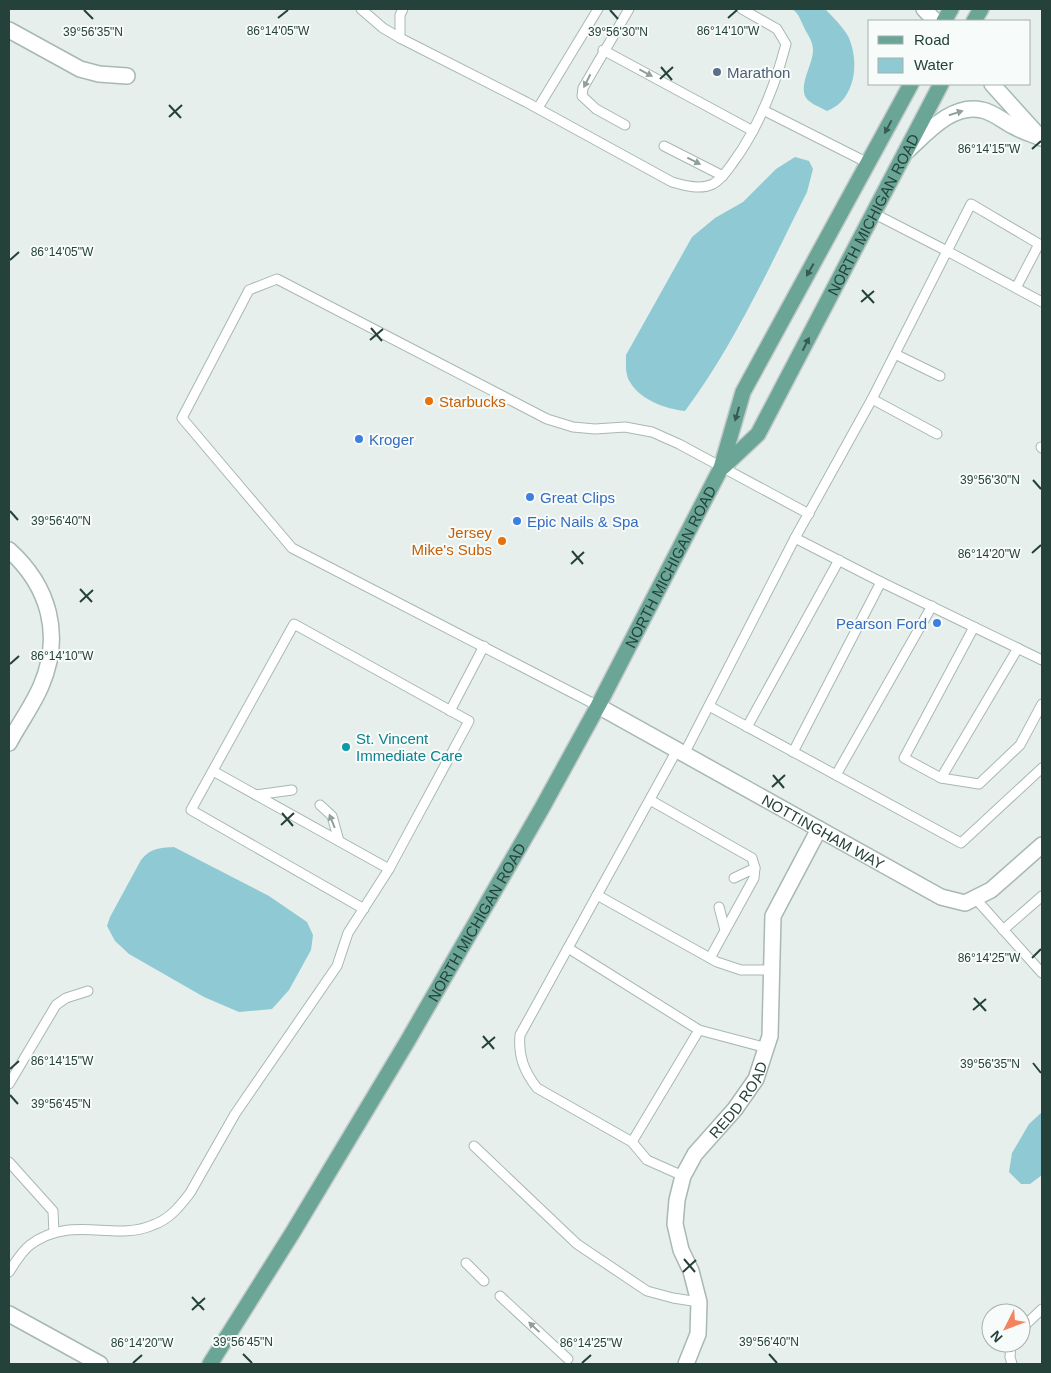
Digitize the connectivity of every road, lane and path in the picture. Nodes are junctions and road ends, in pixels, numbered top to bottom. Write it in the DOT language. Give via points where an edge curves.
graph roads {
  1 [pos="361,9"];
  2 [pos="403,9"];
  3 [pos="598,9"];
  4 [pos="629,9"];
  5 [pos="742,9"];
  6 [pos="924,9"];
  7 [pos="951,9"];
  8 [pos="981,9"];
  9 [pos="934,20"];
  10 [pos="945,20"];
  11 [pos="975,20"];
  12 [pos="9,30"];
  13 [pos="400,38"];
  14 [pos="603,50"];
  15 [pos="127,76"];
  16 [pos="909,85"];
  17 [pos="940,85"];
  18 [pos="993,85"];
  19 [pos="538,108"];
  20 [pos="763,110"];
  21 [pos="625,125"];
  22 [pos="753,131"];
  23 [pos="1042,139"];
  24 [pos="664,146"];
  25 [pos="904,153"];
  26 [pos="868,163"];
  27 [pos="723,176"];
  28 [pos="873,213"];
  29 [pos="947,251"];
  30 [pos="1016,288"];
  31 [pos="1042,302"];
  32 [pos="895,354"];
  33 [pos="940,376"];
  34 [pos="872,399"];
  35 [pos="937,434"];
  36 [pos="722,468"];
  37 [pos="809,514"];
  38 [pos="796,538"];
  39 [pos="9,550"];
  40 [pos="838,560"];
  41 [pos="881,582"];
  42 [pos="932,606"];
  43 [pos="974,627"];
  44 [pos="484,646"];
  45 [pos="1018,648"];
  46 [pos="1042,660"];
  47 [pos="1042,704"];
  48 [pos="598,706"];
  49 [pos="709,706"];
  50 [pos="450,710"];
  51 [pos="747,727"];
  52 [pos="9,743"];
  53 [pos="681,752"];
  54 [pos="793,752"];
  55 [pos="1042,768"];
  56 [pos="213,771"];
  57 [pos="836,775"];
  58 [pos="941,778"];
  59 [pos="292,790"];
  60 [pos="256,795"];
  61 [pos="650,800"];
  62 [pos="320,805"];
  63 [pos="819,829"];
  64 [pos="339,841"];
  65 [pos="1042,844"];
  66 [pos="755,868"];
  67 [pos="389,869"];
  68 [pos="734,878"];
  69 [pos="597,895"];
  70 [pos="1042,896"];
  71 [pos="975,898"];
  72 [pos="719,907"];
  73 [pos="364,910"];
  74 [pos="725,930"];
  75 [pos="1003,930"];
  76 [pos="568,948"];
  77 [pos="710,958"];
  78 [pos="772,970"];
  79 [pos="1042,973"];
  80 [pos="88,991"];
  81 [pos="699,1030"];
  82 [pos="766,1048"];
  83 [pos="9,1084"];
  84 [pos="632,1142"];
  85 [pos="474,1146"];
  86 [pos="9,1162"];
  87 [pos="683,1176"];
  88 [pos="54,1233"];
  89 [pos="466,1263"];
  90 [pos="9,1272"];
  91 [pos="484,1281"];
  92 [pos="500,1296"];
  93 [pos="699,1302"];
  94 [pos="1042,1309"];
  95 [pos="9,1314"];
  96 [pos="1031,1319"];
  97 [pos="568,1359"];
  98 [pos="100,1364"];
  99 [pos="210,1364"];
  100 [pos="686,1364"];
  1 -- 13 [label="lane"];
  2 -- 13 [label="lane"];
  3 -- 19 [label="lane"];
  4 -- 14 [label="lane"];
  5 -- 20 [label="lane" via="777,29 786,44"];
  6 -- 9 [label="street"];
  7 -- 10 [label="main road"];
  8 -- 11 [label="main road"];
  12 -- 15 [label="street" via="80,69"];
  13 -- 19 [label="lane"];
  14 -- 21 [label="lane, one-way" via="582,96 596,109"];
  14 -- 22 [label="lane, one-way"];
  16 -- 26 [label="main road, NORTH MICHIGAN ROAD, one-way"];
  17 -- 25 [label="main road, NORTH MICHIGAN ROAD"];
  18 -- 23 [label="street"];
  19 -- 27 [label="lane" via="672,182 698,187 713,184"];
  20 -- 22 [label="lane"];
  20 -- 26 [label="lane"];
  22 -- 27 [label="lane"];
  25 -- 23 [label="street, one-way" via="948,115 970,109 982,110"];
  24 -- 27 [label="lane, one-way"];
  25 -- 28 [label="main road, NORTH MICHIGAN ROAD"];
  26 -- 36 [label="main road, NORTH MICHIGAN ROAD, one-way" via="743,392"];
  28 -- 29 [label="lane"];
  36 -- 28 [label="main road, NORTH MICHIGAN ROAD, one-way" via="758,434"];
  29 -- 30 [label="lane"];
  29 -- 30 [label="lane" via="971,204 1039,244"];
  29 -- 32 [label="lane"];
  30 -- 31 [label="lane"];
  32 -- 33 [label="lane"];
  32 -- 34 [label="lane"];
  34 -- 35 [label="lane"];
  34 -- 37 [label="lane"];
  36 -- 37 [label="lane"];
  36 -- 44 [label="lane" via="652,432 625,427 574,427 547,419 277,279 249,290 182,418 292,548"];
  36 -- 48 [label="main road, NORTH MICHIGAN ROAD"];
  37 -- 38 [label="lane"];
  38 -- 40 [label="lane"];
  38 -- 49 [label="lane"];
  39 -- 52 [label="street" via="39,587 52,629 47,669 40,688"];
  40 -- 41 [label="lane"];
  40 -- 51 [label="lane"];
  41 -- 42 [label="lane"];
  41 -- 54 [label="lane"];
  42 -- 43 [label="lane"];
  42 -- 57 [label="lane"];
  43 -- 45 [label="lane"];
  43 -- 58 [label="lane" via="904,758"];
  44 -- 48 [label="lane"];
  44 -- 50 [label="lane"];
  45 -- 46 [label="lane"];
  45 -- 58 [label="lane"];
  47 -- 58 [label="lane" via="1020,745 978,784"];
  48 -- 53 [label="street, NOTTINGHAM WAY"];
  48 -- 99 [label="main road, NORTH MICHIGAN ROAD" via="407,1042"];
  49 -- 51 [label="lane"];
  49 -- 53 [label="lane"];
  50 -- 56 [label="lane" via="294,624"];
  50 -- 67 [label="lane" via="469,722"];
  51 -- 54 [label="lane"];
  53 -- 61 [label="lane"];
  53 -- 63 [label="street, NOTTINGHAM WAY"];
  54 -- 57 [label="lane"];
  55 -- 57 [label="lane" via="962,843"];
  56 -- 60 [label="lane"];
  56 -- 73 [label="lane" via="191,810"];
  59 -- 60 [label="lane"];
  60 -- 64 [label="lane"];
  61 -- 66 [label="lane" via="752,858"];
  61 -- 69 [label="lane"];
  64 -- 62 [label="lane, one-way" via="332,816"];
  63 -- 71 [label="street, NOTTINGHAM WAY" via="941,897 965,904"];
  63 -- 78 [label="street, REDD ROAD" via="773,916"];
  64 -- 67 [label="lane"];
  65 -- 71 [label="street, NOTTINGHAM WAY" via="991,890"];
  66 -- 68 [label="lane"];
  66 -- 74 [label="lane" via="754,878"];
  67 -- 73 [label="lane"];
  69 -- 76 [label="lane"];
  69 -- 77 [label="lane"];
  70 -- 75 [label="lane"];
  71 -- 75 [label="lane"];
  72 -- 74 [label="lane"];
  73 -- 88 [label="lane" via="348,933 337,966 235,1114 190,1193 174,1213 152,1226 137,1230 81,1229"];
  74 -- 77 [label="lane"];
  75 -- 79 [label="lane"];
  76 -- 81 [label="lane"];
  76 -- 84 [label="lane" via="520,1035 522,1062 538,1088"];
  77 -- 78 [label="lane" via="741,970"];
  78 -- 82 [label="street, REDD ROAD" via="770,1036"];
  80 -- 83 [label="lane" via="66,998 56,1006"];
  81 -- 82 [label="lane"];
  81 -- 84 [label="lane"];
  82 -- 87 [label="street, REDD ROAD" via="756,1079 735,1109 695,1154"];
  84 -- 87 [label="lane" via="647,1160"];
  85 -- 93 [label="lane" via="583,1249 647,1291"];
  86 -- 88 [label="lane" via="53,1211"];
  87 -- 93 [label="street, REDD ROAD" via="675,1224"];
  88 -- 90 [label="lane" via="30,1245"];
  89 -- 91 [label="lane"];
  97 -- 92 [label="lane, one-way"];
  93 -- 100 [label="street, REDD ROAD" via="698,1334"];
  94 -- 96 [label="lane"];
  95 -- 98 [label="street"];
}
